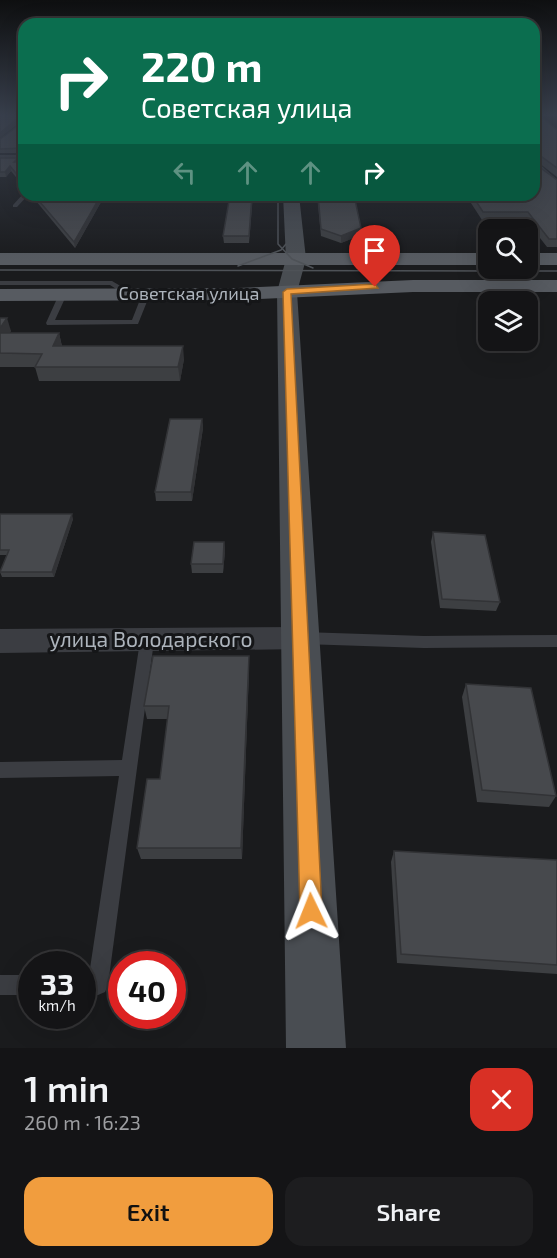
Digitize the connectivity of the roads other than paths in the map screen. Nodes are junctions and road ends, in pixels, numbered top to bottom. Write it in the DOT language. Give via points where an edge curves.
graph roads {
  1 [pos="540,167"];
  2 [pos="553,177"];
  3 [pos="557,186"];
  4 [pos="20,201"];
  5 [pos="291,201"];
  6 [pos="15,207"];
  7 [pos="273,237"];
  8 [pos="0,259"];
  9 [pos="538,259"];
  10 [pos="557,259"];
  11 [pos="478,260"];
  12 [pos="286,270"];
  13 [pos="0,283"];
  14 [pos="557,286"];
  15 [pos="63,294"];
  16 [pos="138,294"];
  17 [pos="0,295"];
  18 [pos="302,638"];
  19 [pos="0,640"];
  20 [pos="147,641"];
  21 [pos="557,641"];
  22 [pos="128,768"];
  23 [pos="0,770"];
  24 [pos="0,985"];
  25 [pos="18,985"];
  26 [pos="96,985"];
  27 [pos="316,1048"];
  1 -- 2 [label="street"];
  2 -- 3 [label="street"];
  4 -- 6 [label="lane"];
  5 -- 12 [label="street"];
  7 -- 12 [label="street"];
  8 -- 12 [label="main road, Советская улица"];
  9 -- 10 [label="main road"];
  11 -- 12 [label="main road, Советская улица"];
  12 -- 14 [label="main road, Советская улица" via="413,286"];
  12 -- 16 [label="main road, Советская улица"];
  12 -- 18 [label="street"];
  13 -- 16 [label="lane" via="112,283"];
  15 -- 16 [label="main road, Советская улица"];
  15 -- 16 [label="lane" via="50,323 135,322"];
  15 -- 17 [label="main road, Советская улица"];
  18 -- 20 [label="street, улица Володарского"];
  18 -- 21 [label="lane"];
  18 -- 27 [label="street"];
  19 -- 20 [label="street, улица Володарского"];
  20 -- 22 [label="lane"];
  22 -- 23 [label="lane"];
  22 -- 26 [label="lane"];
  24 -- 25 [label="lane"];
}
